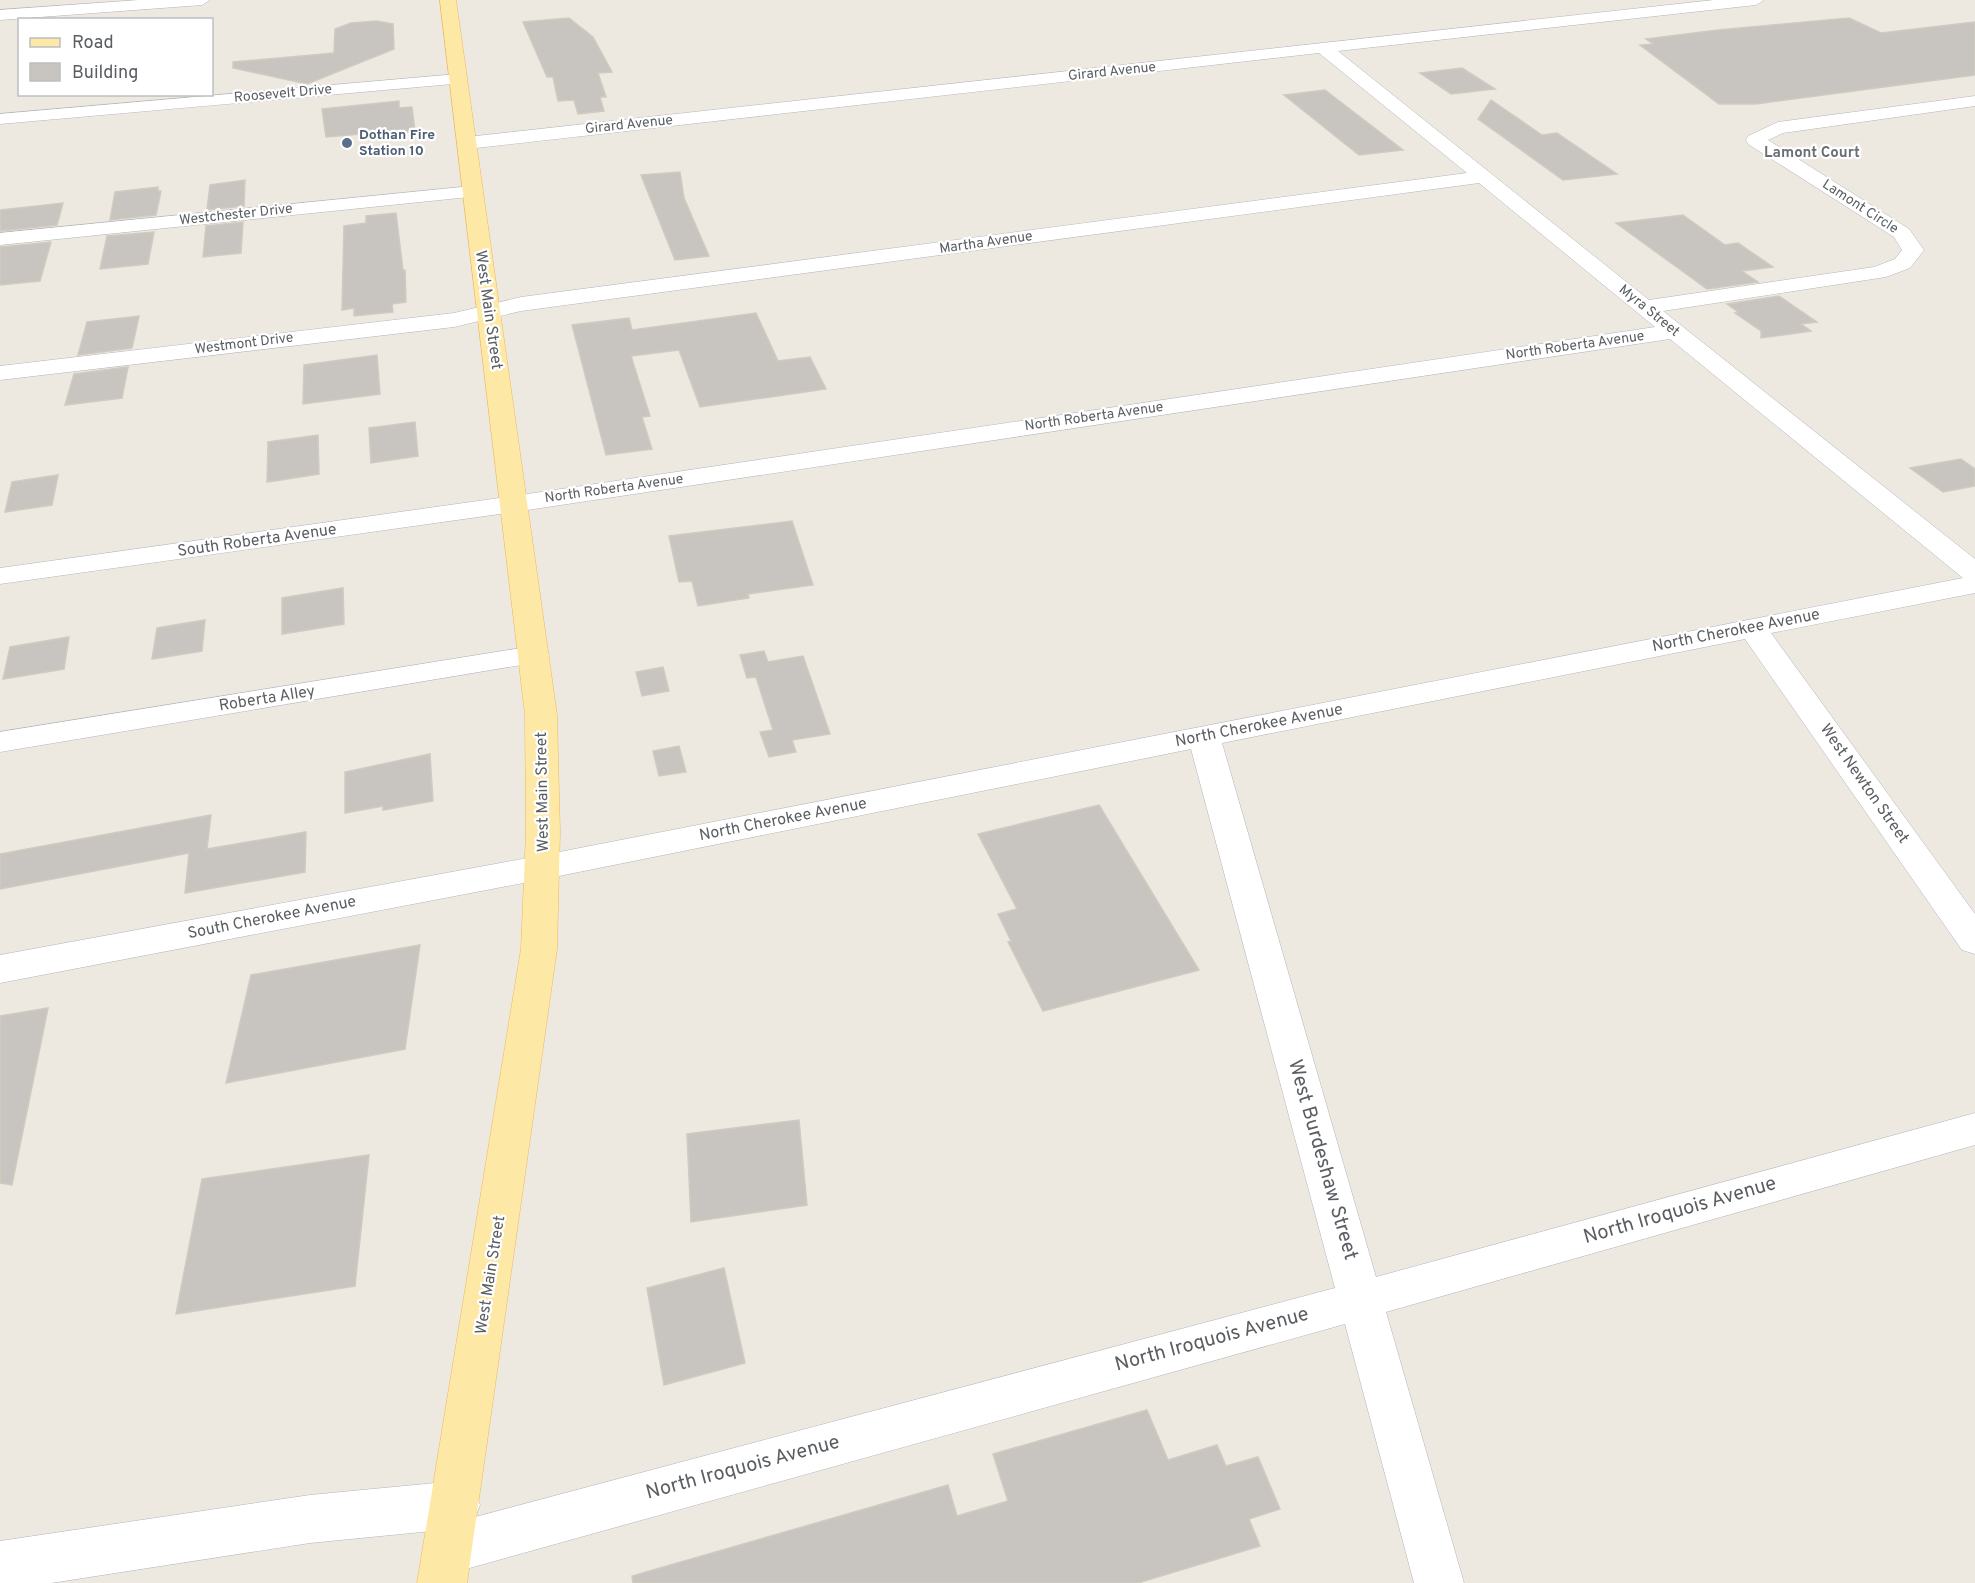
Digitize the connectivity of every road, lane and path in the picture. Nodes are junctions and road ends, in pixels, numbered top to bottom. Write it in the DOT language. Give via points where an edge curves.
graph roads {
  1 [pos="202,0"];
  2 [pos="448,0"];
  3 [pos="1756,0"];
  4 [pos="1583,6"];
  5 [pos="0,15"];
  6 [pos="1602,17"];
  7 [pos="1323,48"];
  8 [pos="458,79"];
  9 [pos="1975,101"];
  10 [pos="0,119"];
  11 [pos="467,143"];
  12 [pos="1484,177"];
  13 [pos="472,192"];
  14 [pos="0,239"];
  15 [pos="1645,307"];
  16 [pos="488,312"];
  17 [pos="1674,331"];
  18 [pos="0,373"];
  19 [pos="514,504"];
  20 [pos="1975,573"];
  21 [pos="0,576"];
  22 [pos="1975,584"];
  23 [pos="1752,627"];
  24 [pos="534,655"];
  25 [pos="1204,736"];
  26 [pos="0,742"];
  27 [pos="544,867"];
  28 [pos="1975,941"];
  29 [pos="0,969"];
  30 [pos="1975,1129"];
  31 [pos="1361,1300"];
  32 [pos="449,1545"];
  33 [pos="0,1566"];
  34 [pos="1439,1583"];
  1 -- 5 [label="street"];
  2 -- 8 [label="main road, West Main Street"];
  3 -- 6 [label="street, Girard Avenue"];
  4 -- 6 [label="street"];
  6 -- 7 [label="street, Girard Avenue"];
  7 -- 11 [label="street, Girard Avenue"];
  7 -- 12 [label="street, Myra Street"];
  8 -- 10 [label="street, Roosevelt Drive"];
  8 -- 11 [label="main road, West Main Street"];
  9 -- 15 [label="street, Lamont Circle" via="1778,128 1755,140 1902,233 1913,250 1903,264 1874,273"];
  11 -- 13 [label="main road, West Main Street"];
  12 -- 15 [label="street, Myra Street"];
  12 -- 16 [label="street, Martha Avenue" via="521,304"];
  13 -- 14 [label="street, Westchester Drive"];
  13 -- 16 [label="main road, West Main Street"];
  15 -- 17 [label="street, Myra Street"];
  16 -- 18 [label="street, Westmont Drive" via="454,320"];
  16 -- 19 [label="main road, West Main Street"];
  17 -- 19 [label="street, North Roberta Avenue"];
  17 -- 20 [label="street, Myra Street"];
  19 -- 21 [label="street, South Roberta Avenue"];
  19 -- 24 [label="main road, West Main Street"];
  22 -- 23 [label="street, North Cherokee Avenue"];
  23 -- 25 [label="street, North Cherokee Avenue"];
  23 -- 28 [label="street, West Newton Street"];
  24 -- 26 [label="street, Roberta Alley"];
  24 -- 27 [label="main road, West Main Street" via="544,766"];
  25 -- 27 [label="street, North Cherokee Avenue"];
  25 -- 31 [label="street, West Burdeshaw Street"];
  27 -- 29 [label="street, South Cherokee Avenue"];
  27 -- 32 [label="main road, West Main Street" via="539,949"];
  30 -- 31 [label="street, North Iroquois Avenue"];
  31 -- 32 [label="street, North Iroquois Avenue"];
  31 -- 34 [label="street, West Burdeshaw Street"];
  32 -- 33 [label="street, North Iroquois Avenue" via="310,1519"];
}
